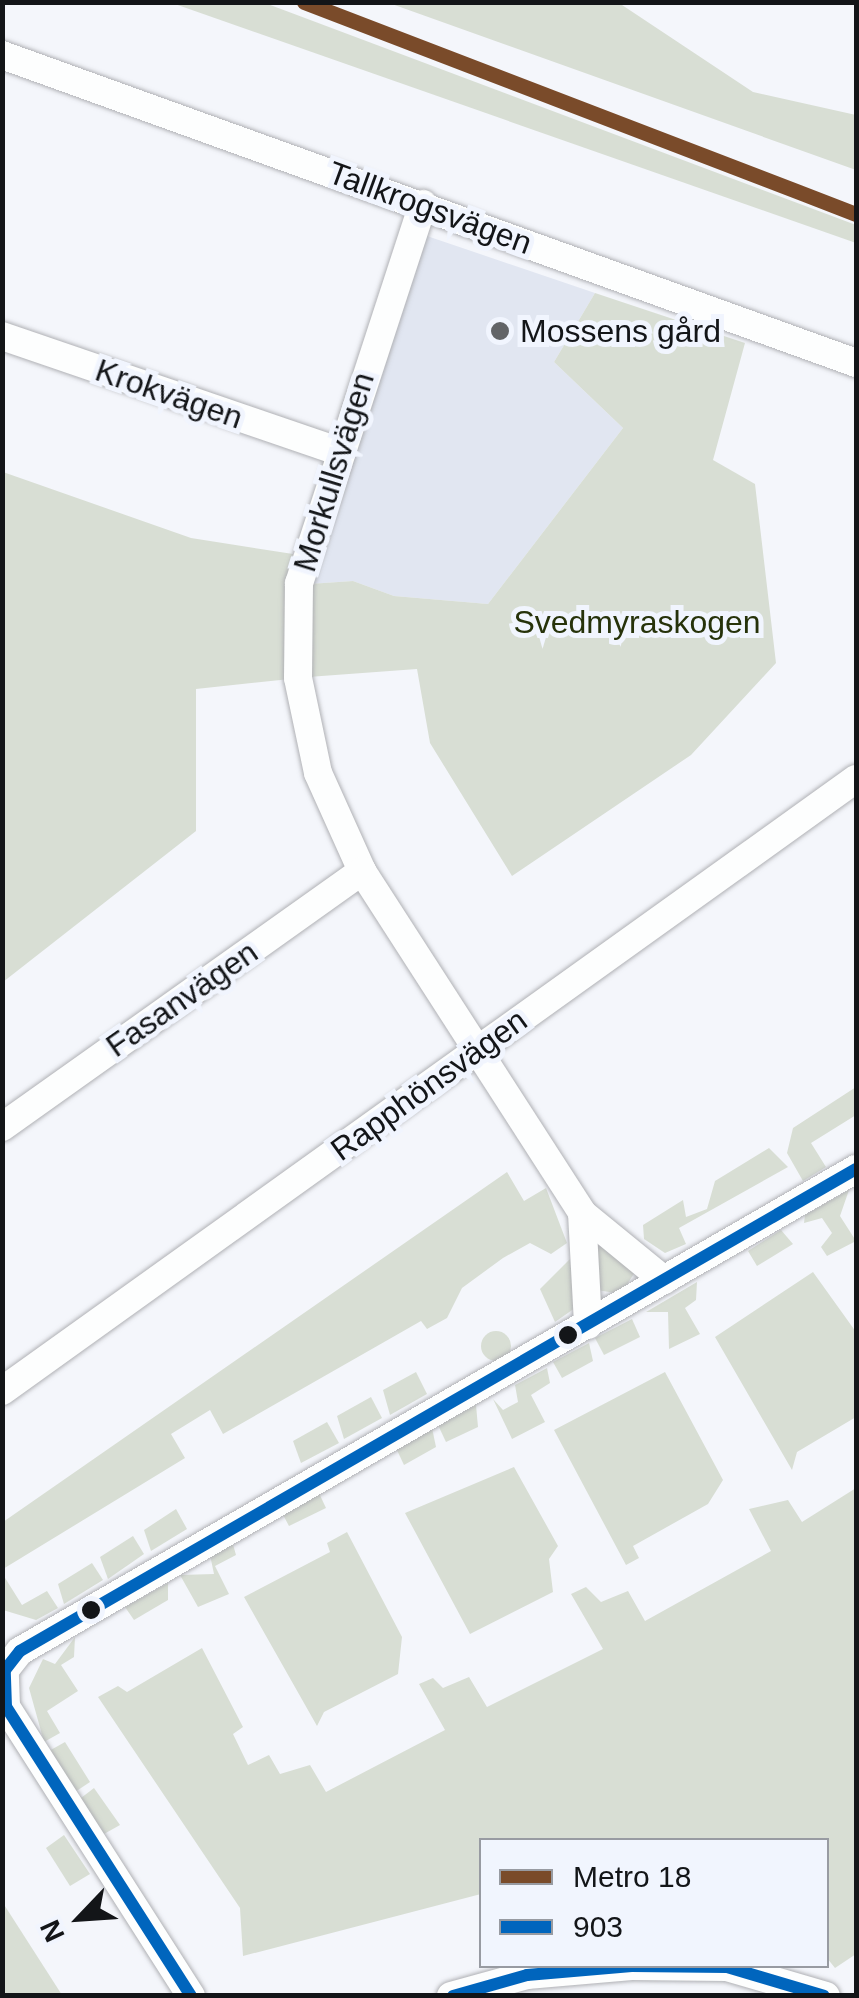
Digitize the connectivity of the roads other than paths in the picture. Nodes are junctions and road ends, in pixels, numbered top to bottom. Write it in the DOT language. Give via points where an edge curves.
graph roads {
  1 [pos="2,56"];
  2 [pos="423,204"];
  3 [pos="2,336"];
  4 [pos="856,363"];
  5 [pos="337,451"];
  6 [pos="856,779"];
  7 [pos="362,871"];
  8 [pos="476,1051"];
  9 [pos="2,1127"];
  10 [pos="856,1169"];
  11 [pos="582,1213"];
  12 [pos="664,1280"];
  13 [pos="588,1325"];
  14 [pos="2,1391"];
  15 [pos="609,1968"];
  16 [pos="734,1968"];
  17 [pos="191,1996"];
  18 [pos="451,1996"];
  19 [pos="826,1996"];
  1 -- 2 [label="street, Tallkrogsvägen"];
  2 -- 4 [label="street, Tallkrogsvägen"];
  2 -- 5 [label="street, Morkullsvägen"];
  3 -- 5 [label="street, Krokvägen"];
  5 -- 7 [label="street, Morkullsvägen" via="299,583 298,678 318,772"];
  6 -- 8 [label="street, Rapphönsvägen"];
  7 -- 8 [label="street, Morkullsvägen"];
  7 -- 9 [label="street, Fasanvägen"];
  8 -- 11 [label="street, Morkullsvägen"];
  8 -- 14 [label="street, Rapphönsvägen"];
  10 -- 12 [label="street"];
  11 -- 12 [label="street, Morkullsvägen"];
  11 -- 13 [label="street"];
  12 -- 13 [label="street"];
  13 -- 17 [label="street" via="20,1651 6,1670 6,1707"];
  15 -- 18 [label="street" via="527,1975"];
  16 -- 19 [label="street"];
}
